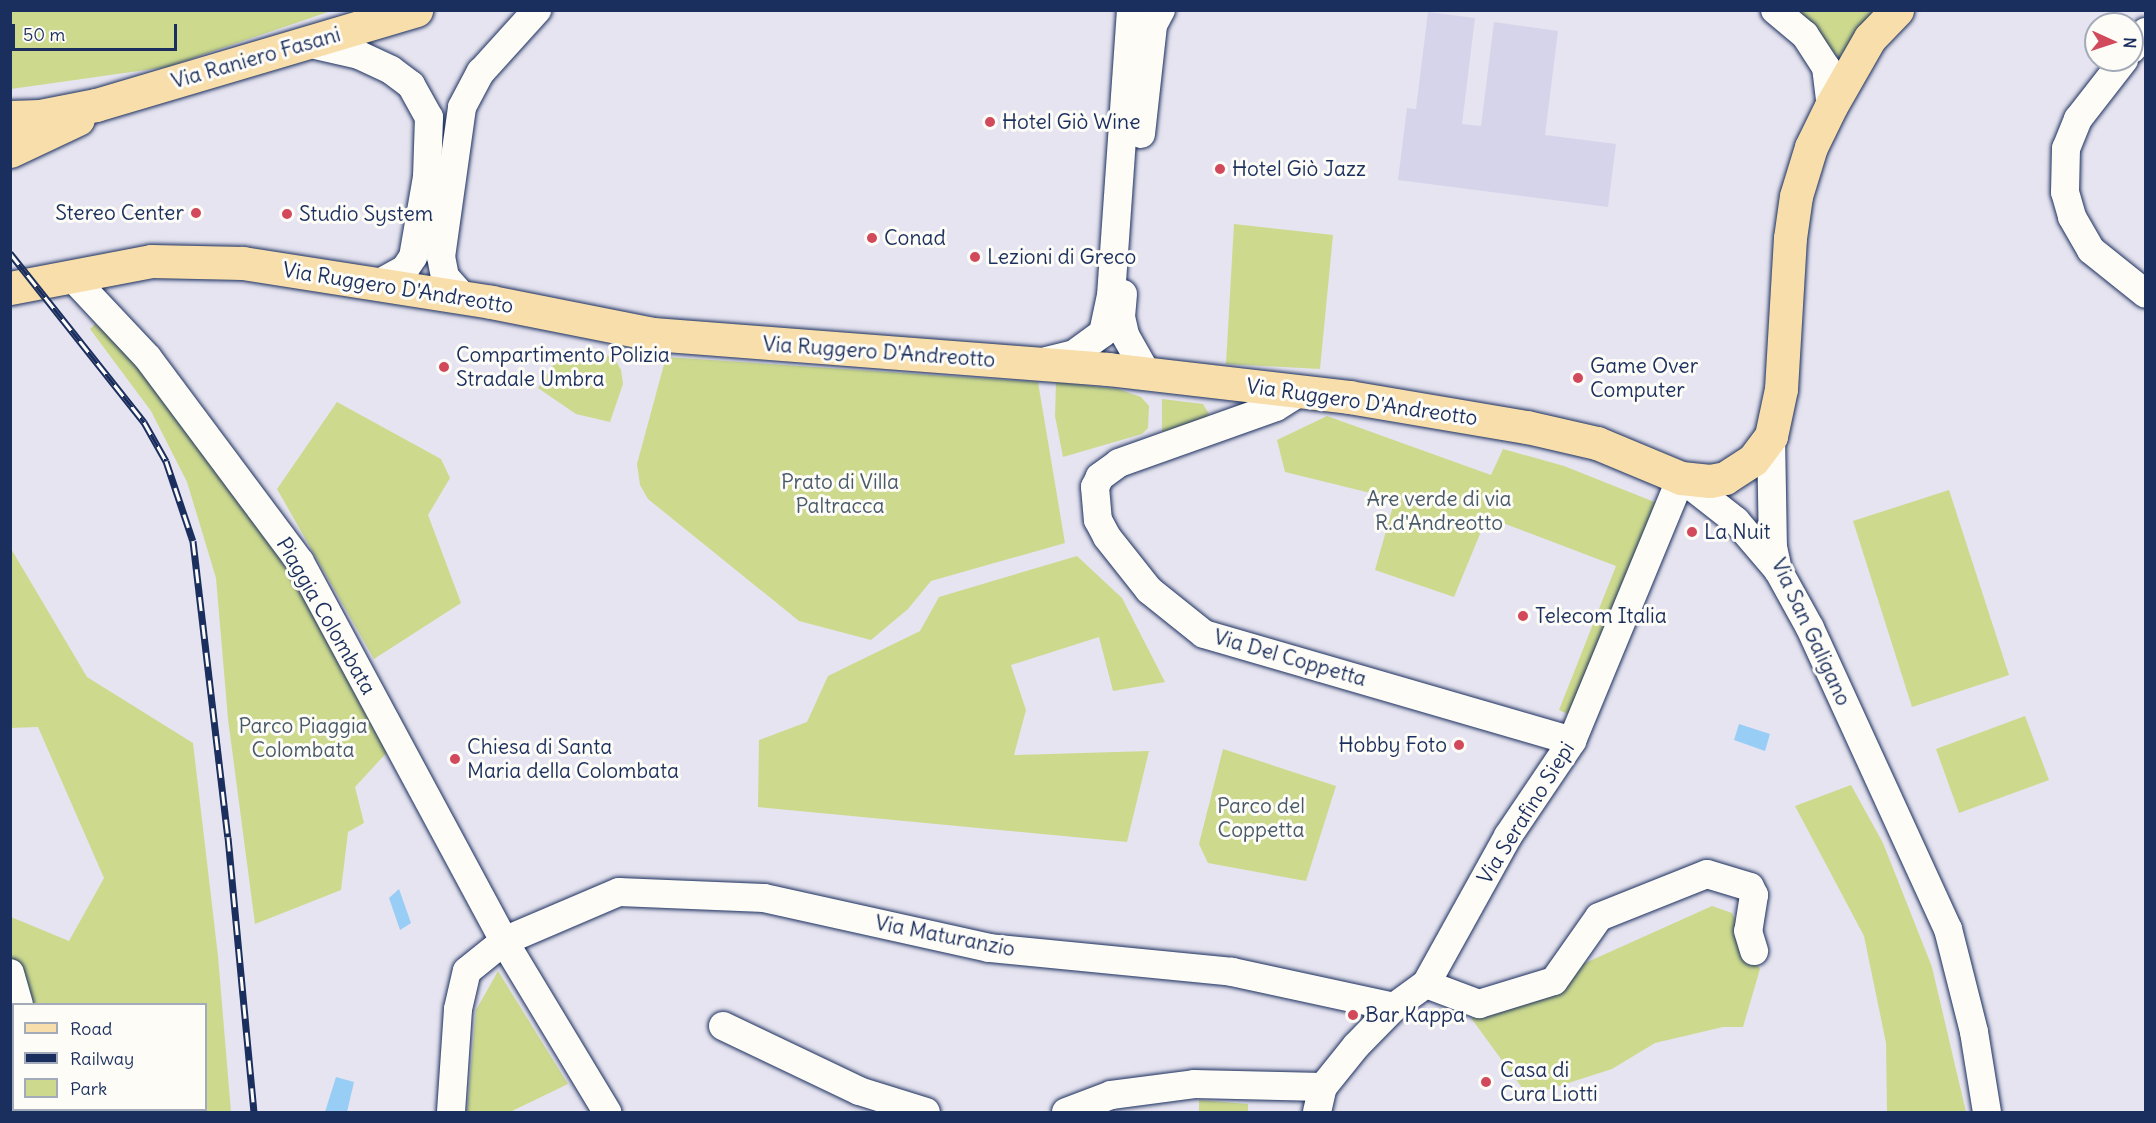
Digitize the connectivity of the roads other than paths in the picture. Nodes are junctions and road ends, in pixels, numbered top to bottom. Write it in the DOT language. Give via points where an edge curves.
graph roads {
  1 [pos="416,10"];
  2 [pos="537,10"];
  3 [pos="1131,10"];
  4 [pos="1161,10"];
  5 [pos="1775,10"];
  6 [pos="1896,10"];
  7 [pos="307,43"];
  8 [pos="2115,72"];
  9 [pos="96,105"];
  10 [pos="1831,106"];
  11 [pos="10,117"];
  12 [pos="10,152"];
  13 [pos="71,276"];
  14 [pos="378,284"];
  15 [pos="15,285"];
  16 [pos="2145,294"];
  17 [pos="464,298"];
  18 [pos="1032,364"];
  19 [pos="1147,374"];
  20 [pos="1300,392"];
  21 [pos="1771,436"];
  22 [pos="1681,478"];
  23 [pos="1778,570"];
  24 [pos="1572,741"];
  25 [pos="504,941"];
  26 [pos="1754,951"];
  27 [pos="10,973"];
  28 [pos="1426,984"];
  29 [pos="18,1003"];
  30 [pos="1394,1007"];
  31 [pos="723,1026"];
  32 [pos="1320,1100"];
  33 [pos="451,1113"];
  34 [pos="607,1113"];
  35 [pos="926,1113"];
  36 [pos="1066,1113"];
  37 [pos="1987,1113"];
  1 -- 7 [label="main road, Via Raniero Fasani"];
  2 -- 17 [label="street" via="481,72 462,107 441,256 445,277"];
  3 -- 18 [label="street" via="1111,296 1103,333 1074,354"];
  4 -- 19 [label="street" via="1153,25 1121,317 1132,353"];
  5 -- 10 [label="street" via="1805,35 1826,67"];
  6 -- 10 [label="main road, Via San Galigano" via="1870,38"];
  7 -- 9 [label="main road, Via Raniero Fasani"];
  7 -- 14 [label="street" via="359,55 391,70 411,85 429,117 427,177 413,257 405,269"];
  8 -- 16 [label="street" via="2078,119 2066,148 2065,192 2072,217 2091,250"];
  9 -- 11 [label="main road, Via Raniero Fasani" via="40,116"];
  9 -- 12 [label="main road" via="72,123"];
  10 -- 21 [label="main road, Via San Galigano" via="1811,147 1796,196 1781,389"];
  13 -- 14 [label="main road, Via Ruggero D'Andreotto" via="151,261 200,260"];
  13 -- 15 [label="main road, Via Ruggero D'Andreotto"];
  13 -- 25 [label="street, Piaggia Colombata" via="148,358 300,562"];
  14 -- 17 [label="main road, Via Ruggero D'Andreotto"];
  17 -- 18 [label="main road, Via Ruggero D'Andreotto" via="653,334"];
  18 -- 19 [label="main road, Via Ruggero D'Andreotto"];
  19 -- 20 [label="main road, Via Ruggero D'Andreotto"];
  20 -- 22 [label="main road, Via Ruggero D'Andreotto" via="1527,426 1597,443"];
  20 -- 24 [label="street, Via Del Coppetta" via="1276,407 1119,463 1100,477 1094,501 1098,520 1142,581 1204,634"];
  21 -- 22 [label="main road, Via Ruggero D'Andreotto" via="1753,460 1725,478 1710,482"];
  21 -- 23 [label="street, Via San Galigano" via="1773,547"];
  22 -- 23 [label="street, Via Ruggero D'Andreotto" via="1736,521"];
  22 -- 24 [label="street, Via Serafino Siepi"];
  23 -- 37 [label="street, Via San Galigano" via="1810,628 1948,929 1972,1022"];
  24 -- 28 [label="street, Via Serafino Siepi" via="1508,836"];
  25 -- 30 [label="street, Via Maturanzio" via="619,892 764,898 989,948 1232,972"];
  25 -- 33 [label="street, Via Maturanzio" via="467,971 458,1009"];
  25 -- 34 [label="street, Piaggia Colombata"];
  26 -- 28 [label="street" via="1748,931 1754,894 1750,887 1707,874 1599,918 1554,981 1479,1004"];
  27 -- 29 [label="street"];
  28 -- 30 [label="street, Via Serafino Siepi"];
  30 -- 32 [label="street, Via Serafino Siepi"];
  31 -- 35 [label="street" via="858,1090"];
  32 -- 36 [label="street" via="1194,1084 1111,1095"];
}
